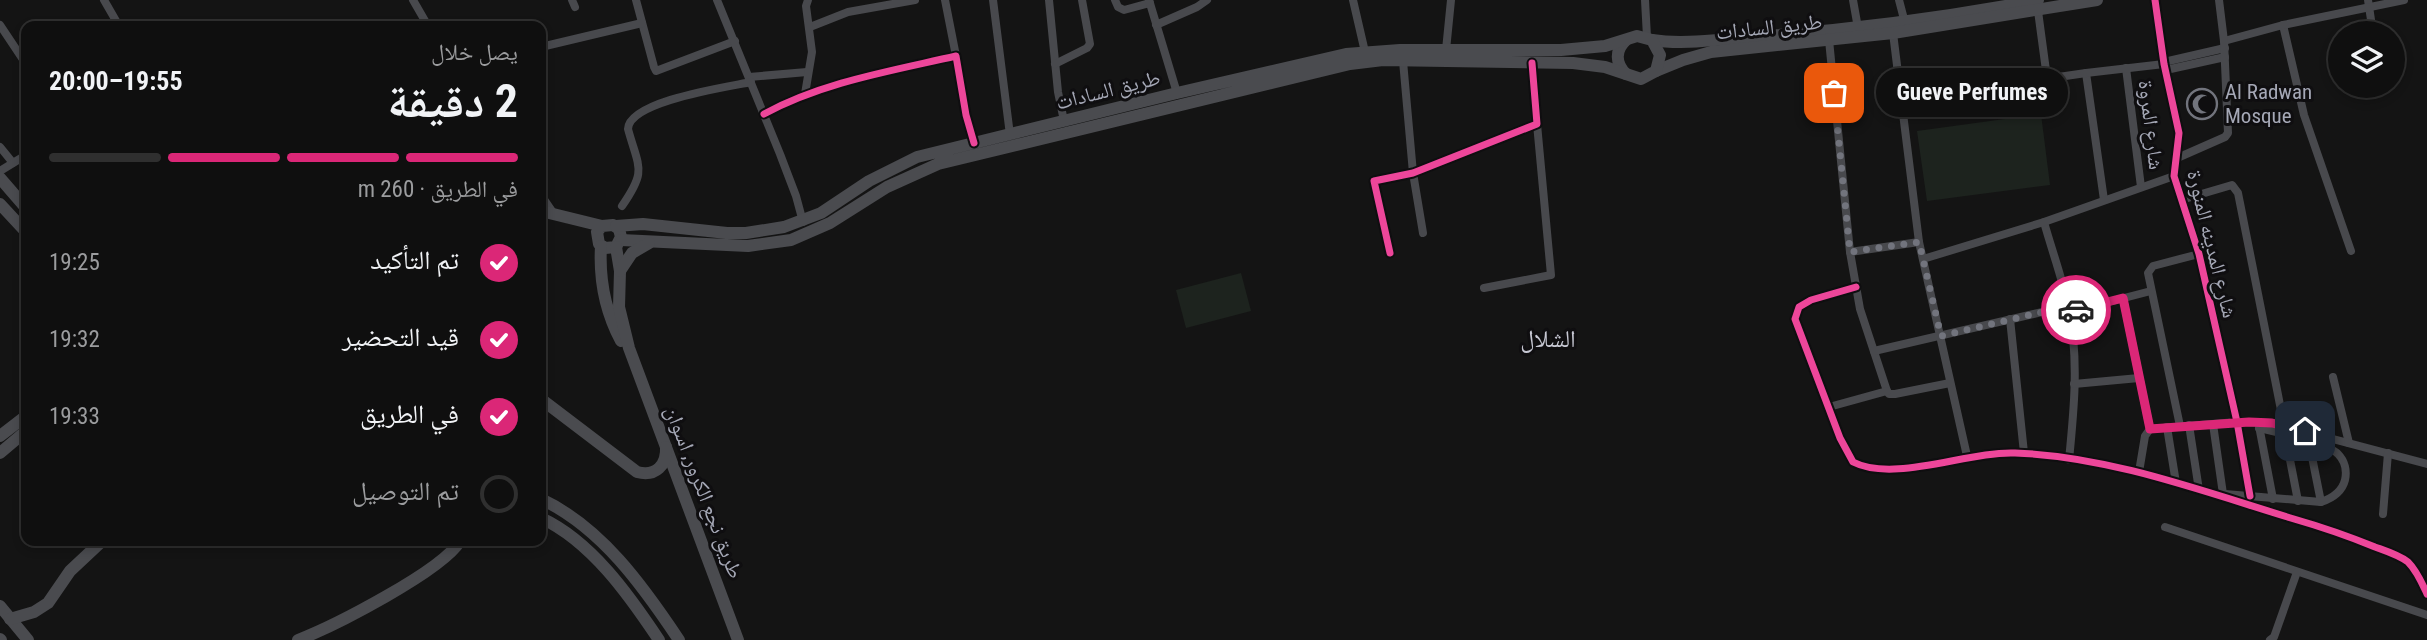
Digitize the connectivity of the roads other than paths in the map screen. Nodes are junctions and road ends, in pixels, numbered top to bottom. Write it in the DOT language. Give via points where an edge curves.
graph roads {
  1 [pos="104,0"];
  2 [pos="413,0"];
  3 [pos="636,0"];
  4 [pos="717,0"];
  5 [pos="808,0"];
  6 [pos="848,0"];
  7 [pos="915,0"];
  8 [pos="945,0"];
  9 [pos="993,0"];
  10 [pos="1049,0"];
  11 [pos="1082,0"];
  12 [pos="1115,0"];
  13 [pos="1207,0"];
  14 [pos="1353,0"];
  15 [pos="1451,0"];
  16 [pos="1645,0"];
  17 [pos="1853,0"];
  18 [pos="1899,0"];
  19 [pos="2097,0"];
  20 [pos="2155,0"];
  21 [pos="2219,0"];
  22 [pos="2404,0"];
  23 [pos="1150,2"];
  24 [pos="2369,3"];
  25 [pos="2038,6"];
  26 [pos="848,12"];
  27 [pos="116,21"];
  28 [pos="425,21"];
  29 [pos="2372,21"];
  30 [pos="642,23"];
  31 [pos="1905,23"];
  32 [pos="0,24"];
  33 [pos="1156,25"];
  34 [pos="2283,26"];
  35 [pos="810,27"];
  36 [pos="1858,28"];
  37 [pos="1893,33"];
  38 [pos="1650,39"];
  39 [pos="1626,40"];
  40 [pos="1829,40"];
  41 [pos="735,41"];
  42 [pos="546,46"];
  43 [pos="2225,49"];
  44 [pos="1446,50"];
  45 [pos="1365,52"];
  46 [pos="21,56"];
  47 [pos="956,56"];
  48 [pos="1403,61"];
  49 [pos="1532,63"];
  50 [pos="1055,64"];
  51 [pos="2165,65"];
  52 [pos="2126,68"];
  53 [pos="1656,71"];
  54 [pos="807,72"];
  55 [pos="2086,72"];
  56 [pos="1626,74"];
  57 [pos="2047,78"];
  58 [pos="750,79"];
  59 [pos="1177,93"];
  60 [pos="805,94"];
  61 [pos="1900,100"];
  62 [pos="764,114"];
  63 [pos="1064,121"];
  64 [pos="1537,124"];
  65 [pos="1010,135"];
  66 [pos="974,143"];
  67 [pos="0,147"];
  68 [pos="21,158"];
  69 [pos="2175,159"];
  70 [pos="13,163"];
  71 [pos="0,171"];
  72 [pos="1413,173"];
  73 [pos="2174,176"];
  74 [pos="0,178"];
  75 [pos="2141,187"];
  76 [pos="2104,200"];
  77 [pos="2181,200"];
  78 [pos="21,202"];
  79 [pos="546,202"];
  80 [pos="0,204"];
  81 [pos="622,206"];
  82 [pos="546,212"];
  83 [pos="554,214"];
  84 [pos="803,222"];
  85 [pos="2044,222"];
  86 [pos="602,226"];
  87 [pos="616,226"];
  88 [pos="21,227"];
  89 [pos="1423,233"];
  90 [pos="1919,242"];
  91 [pos="650,243"];
  92 [pos="618,244"];
  93 [pos="601,246"];
  94 [pos="2351,251"];
  95 [pos="1850,252"];
  96 [pos="1390,253"];
  97 [pos="2199,254"];
  98 [pos="1923,259"];
  99 [pos="620,271"];
  100 [pos="1856,287"];
  101 [pos="1484,288"];
  102 [pos="2151,291"];
  103 [pos="2123,298"];
  104 [pos="2069,309"];
  105 [pos="2010,319"];
  106 [pos="1941,336"];
  107 [pos="1874,351"];
  108 [pos="632,359"];
  109 [pos="2333,377"];
  110 [pos="2139,378"];
  111 [pos="1950,383"];
  112 [pos="2074,384"];
  113 [pos="1886,391"];
  114 [pos="546,403"];
  115 [pos="1829,407"];
  116 [pos="21,420"];
  117 [pos="2237,422"];
  118 [pos="2213,424"];
  119 [pos="2259,425"];
  120 [pos="2185,426"];
  121 [pos="2167,427"];
  122 [pos="2150,429"];
  123 [pos="2284,430"];
  124 [pos="21,435"];
  125 [pos="0,436"];
  126 [pos="2309,442"];
  127 [pos="666,443"];
  128 [pos="2349,443"];
  129 [pos="0,453"];
  130 [pos="2024,453"];
  131 [pos="2388,453"];
  132 [pos="1967,456"];
  133 [pos="2069,460"];
  134 [pos="2427,464"];
  135 [pos="2139,472"];
  136 [pos="2176,483"];
  137 [pos="2204,491"];
  138 [pos="2223,494"];
  139 [pos="2250,496"];
  140 [pos="2273,499"];
  141 [pos="546,501"];
  142 [pos="2298,501"];
  143 [pos="2322,502"];
  144 [pos="2383,514"];
  145 [pos="546,522"];
  146 [pos="2165,527"];
  147 [pos="97,546"];
  148 [pos="456,546"];
  149 [pos="2297,572"];
  150 [pos="2427,594"];
  151 [pos="0,606"];
  152 [pos="2427,615"];
  153 [pos="10,619"];
  154 [pos="28,640"];
  155 [pos="298,640"];
  156 [pos="659,640"];
  157 [pos="679,640"];
  158 [pos="738,640"];
  159 [pos="2270,640"];
  1 -- 27 [label="street"];
  2 -- 28 [label="street"];
  3 -- 30 [label="street"];
  4 -- 41 [label="street"];
  5 -- 35 [label="street"];
  6 -- 26 [label="street"];
  7 -- 26 [label="street"];
  8 -- 47 [label="street"];
  9 -- 65 [label="street"];
  10 -- 50 [label="street"];
  11 -- 50 [label="street" via="1090,44"];
  12 -- 23 [label="street" via="1124,10"];
  13 -- 33 [label="street"];
  14 -- 45 [label="street"];
  15 -- 44 [label="street"];
  16 -- 38 [label="street"];
  17 -- 36 [label="street"];
  18 -- 31 [label="street"];
  19 -- 25 [label="main road, طريق السادات"];
  20 -- 51 [label="street, شارع المدينه المنورة"];
  21 -- 43 [label="street"];
  22 -- 24 [label="street"];
  23 -- 33 [label="street"];
  24 -- 29 [label="street"];
  24 -- 34 [label="street"];
  25 -- 31 [label="main road, طريق السادات"];
  25 -- 37 [label="main road, طريق السادات"];
  25 -- 57 [label="street"];
  26 -- 35 [label="street"];
  30 -- 41 [label="street" via="656,71"];
  30 -- 42 [label="street"];
  31 -- 36 [label="main road, طريق السادات"];
  32 -- 46 [label="street"];
  33 -- 59 [label="street"];
  34 -- 43 [label="street"];
  34 -- 94 [label="street" via="2304,115"];
  35 -- 54 [label="street" via="812,52"];
  36 -- 38 [label="main road, طريق السادات" via="1674,42"];
  37 -- 40 [label="main road, طريق السادات"];
  37 -- 61 [label="street"];
  38 -- 39 [label="main road" via="1637,36"];
  38 -- 53 [label="main road" via="1660,55"];
  39 -- 44 [label="main road, طريق السادات" via="1572,50"];
  39 -- 56 [label="main road" via="1618,54"];
  40 -- 53 [label="main road, طريق السادات" via="1711,52"];
  40 -- 95 [label="street"];
  41 -- 58 [label="street"];
  43 -- 51 [label="street"];
  43 -- 69 [label="street" via="2228,135"];
  44 -- 45 [label="main road, طريق السادات"];
  45 -- 59 [label="main road, طريق السادات"];
  47 -- 60 [label="street"];
  47 -- 66 [label="street"];
  48 -- 49 [label="main road, طريق السادات"];
  48 -- 72 [label="street"];
  48 -- 91 [label="main road, طريق السادات" via="1333,66 938,164 791,240 748,246"];
  49 -- 56 [label="main road, طريق السادات" via="1584,63"];
  49 -- 64 [label="street"];
  50 -- 63 [label="street"];
  51 -- 52 [label="street"];
  51 -- 69 [label="street, شارع المدينه المنورة" via="2179,134"];
  52 -- 55 [label="street"];
  52 -- 75 [label="street, شارع المروة"];
  53 -- 56 [label="main road" via="1641,79"];
  54 -- 58 [label="street"];
  54 -- 60 [label="street"];
  55 -- 57 [label="street"];
  55 -- 76 [label="street"];
  57 -- 61 [label="street"];
  58 -- 62 [label="street"];
  58 -- 81 [label="street" via="670,100 633,117 628,130 640,171"];
  59 -- 63 [label="main road, طريق السادات"];
  60 -- 62 [label="street"];
  61 -- 90 [label="street"];
  62 -- 84 [label="street"];
  63 -- 65 [label="main road, طريق السادات"];
  64 -- 72 [label="street"];
  64 -- 101 [label="street" via="1551,275"];
  65 -- 66 [label="main road, طريق السادات"];
  66 -- 84 [label="main road, طريق السادات" via="892,168"];
  67 -- 70 [label="street"];
  68 -- 70 [label="street"];
  69 -- 73 [label="street, شارع المدينه المنورة"];
  70 -- 71 [label="street"];
  72 -- 89 [label="street"];
  72 -- 96 [label="street" via="1374,181"];
  73 -- 75 [label="street"];
  73 -- 77 [label="street, شارع المدينه المنورة"];
  74 -- 78 [label="main road"];
  75 -- 76 [label="street"];
  76 -- 85 [label="street"];
  77 -- 97 [label="street, شارع المدينه المنورة"];
  77 -- 123 [label="street" via="2231,185 2238,193"];
  79 -- 83 [label="street"];
  80 -- 88 [label="main road"];
  82 -- 83 [label="main road"];
  83 -- 86 [label="main road"];
  84 -- 87 [label="main road, طريق السادات" via="746,233"];
  85 -- 98 [label="street"];
  85 -- 104 [label="street"];
  86 -- 87 [label="main road"];
  86 -- 93 [label="main road" via="596,236"];
  87 -- 92 [label="main road" via="621,233"];
  90 -- 95 [label="street"];
  90 -- 98 [label="street"];
  91 -- 92 [label="main road, طريق السادات"];
  91 -- 99 [label="main road" via="632,253"];
  92 -- 93 [label="main road" via="609,249"];
  92 -- 99 [label="main road, طريق نجع الكرور, اسوان"];
  93 -- 108 [label="main road, طريق نجع الكرور, اسوان" via="606,306"];
  95 -- 100 [label="street"];
  97 -- 102 [label="street" via="2151,268"];
  97 -- 117 [label="street, شارع المدينه المنورة"];
  98 -- 106 [label="street"];
  99 -- 108 [label="main road, طريق نجع الكرور, اسوان" via="619,306"];
  100 -- 107 [label="street"];
  100 -- 115 [label="street" via="1811,300 1795,313"];
  102 -- 103 [label="street"];
  102 -- 120 [label="street"];
  103 -- 104 [label="street"];
  103 -- 110 [label="street"];
  104 -- 105 [label="street"];
  104 -- 112 [label="street"];
  105 -- 106 [label="street"];
  105 -- 130 [label="street"];
  106 -- 107 [label="street"];
  106 -- 111 [label="street"];
  107 -- 113 [label="street"];
  108 -- 127 [label="main road, طريق نجع الكرور, اسوان"];
  109 -- 128 [label="street"];
  110 -- 112 [label="street"];
  110 -- 122 [label="street"];
  111 -- 113 [label="street" via="1895,394"];
  111 -- 132 [label="street"];
  112 -- 133 [label="street"];
  113 -- 115 [label="street"];
  114 -- 127 [label="main road" via="637,472 650,473 662,466"];
  115 -- 132 [label="street" via="1848,456 1859,466 1902,469"];
  116 -- 125 [label="main road"];
  117 -- 118 [label="street"];
  117 -- 119 [label="street"];
  117 -- 139 [label="street, شارع المدينه المنورة"];
  118 -- 120 [label="street"];
  118 -- 138 [label="street"];
  119 -- 123 [label="street"];
  119 -- 140 [label="street"];
  120 -- 121 [label="street"];
  120 -- 137 [label="street"];
  121 -- 122 [label="street"];
  121 -- 136 [label="street"];
  122 -- 135 [label="street"];
  123 -- 126 [label="street"];
  123 -- 128 [label="street"];
  123 -- 142 [label="street"];
  124 -- 129 [label="main road"];
  126 -- 143 [label="street"];
  126 -- 143 [label="street" via="2338,454 2346,470 2342,487"];
  127 -- 158 [label="main road, طريق نجع الكرور, اسوان"];
  128 -- 131 [label="street"];
  130 -- 132 [label="street"];
  130 -- 133 [label="street"];
  131 -- 134 [label="street"];
  131 -- 144 [label="street"];
  133 -- 135 [label="street"];
  135 -- 136 [label="street"];
  136 -- 137 [label="street"];
  137 -- 138 [label="street"];
  137 -- 150 [label="street" via="2399,557 2414,569"];
  138 -- 139 [label="street"];
  139 -- 140 [label="street"];
  140 -- 142 [label="street"];
  141 -- 157 [label="main road" via="587,529 619,559"];
  142 -- 143 [label="street"];
  145 -- 156 [label="main road" via="581,546 608,573"];
  146 -- 149 [label="street"];
  147 -- 153 [label="main road" via="70,571 48,603"];
  148 -- 155 [label="main road" via="351,616"];
  149 -- 152 [label="street"];
  149 -- 159 [label="street"];
  151 -- 153 [label="main road"];
  153 -- 154 [label="main road"];
}
